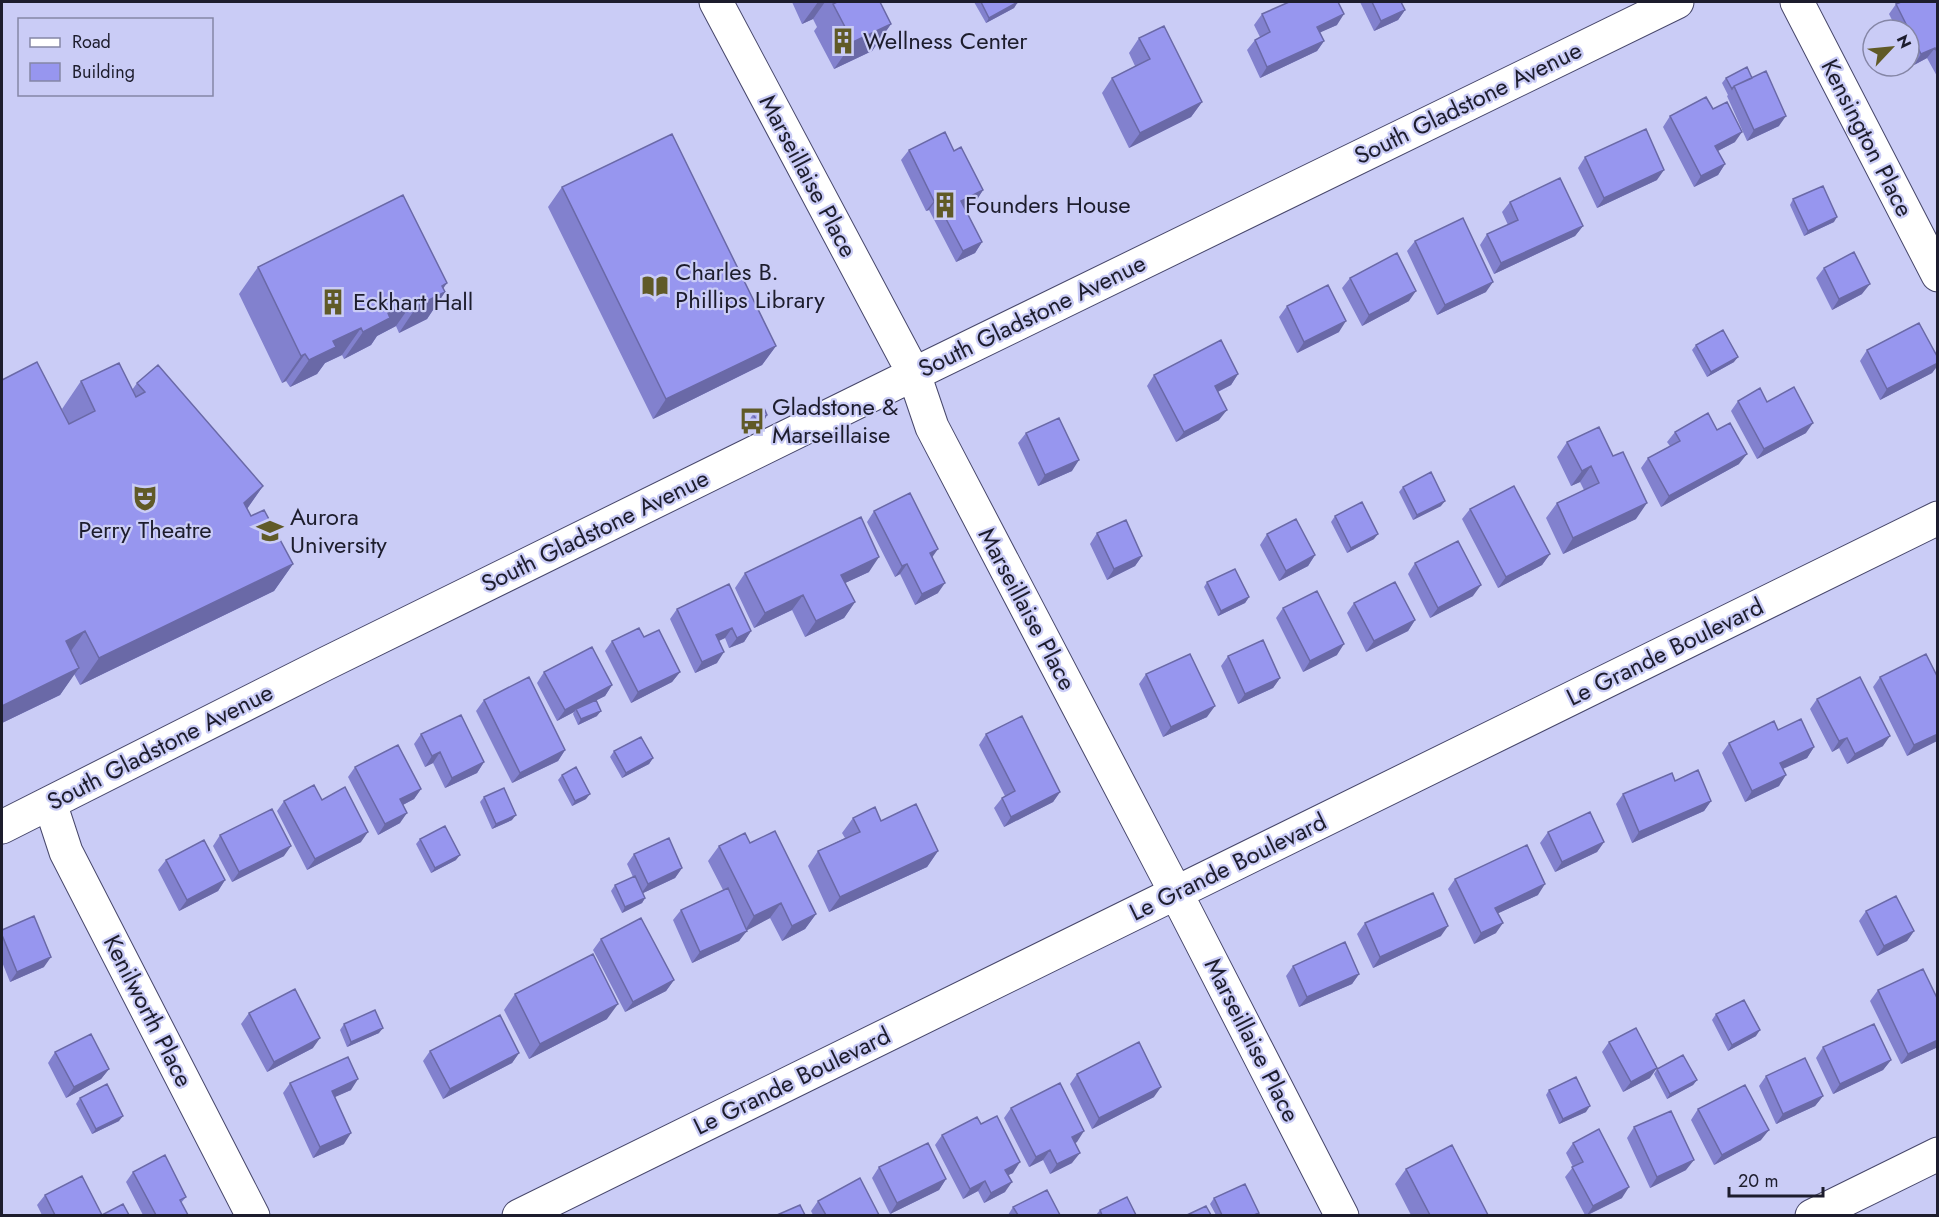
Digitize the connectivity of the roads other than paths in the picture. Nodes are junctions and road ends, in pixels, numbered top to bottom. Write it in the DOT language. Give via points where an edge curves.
graph roads {
  1 [pos="716,2"];
  2 [pos="1677,2"];
  3 [pos="1797,2"];
  4 [pos="1938,275"];
  5 [pos="914,374"];
  6 [pos="1938,518"];
  7 [pos="50,803"];
  8 [pos="2,827"];
  9 [pos="1176,892"];
  10 [pos="1938,1154"];
  11 [pos="253,1215"];
  12 [pos="519,1215"];
  13 [pos="1342,1215"];
  14 [pos="1812,1215"];
  1 -- 5 [label="street, Marseillaise Place"];
  2 -- 5 [label="street, South Gladstone Avenue"];
  3 -- 4 [label="street, Kensington Place"];
  5 -- 7 [label="street, South Gladstone Avenue"];
  5 -- 9 [label="street, Marseillaise Place" via="932,427"];
  6 -- 9 [label="street, Le Grande Boulevard"];
  7 -- 8 [label="street, South Gladstone Avenue"];
  7 -- 11 [label="street, Kenilworth Place" via="66,852"];
  9 -- 12 [label="street, Le Grande Boulevard"];
  9 -- 13 [label="street, Marseillaise Place"];
  10 -- 14 [label="street"];
}
